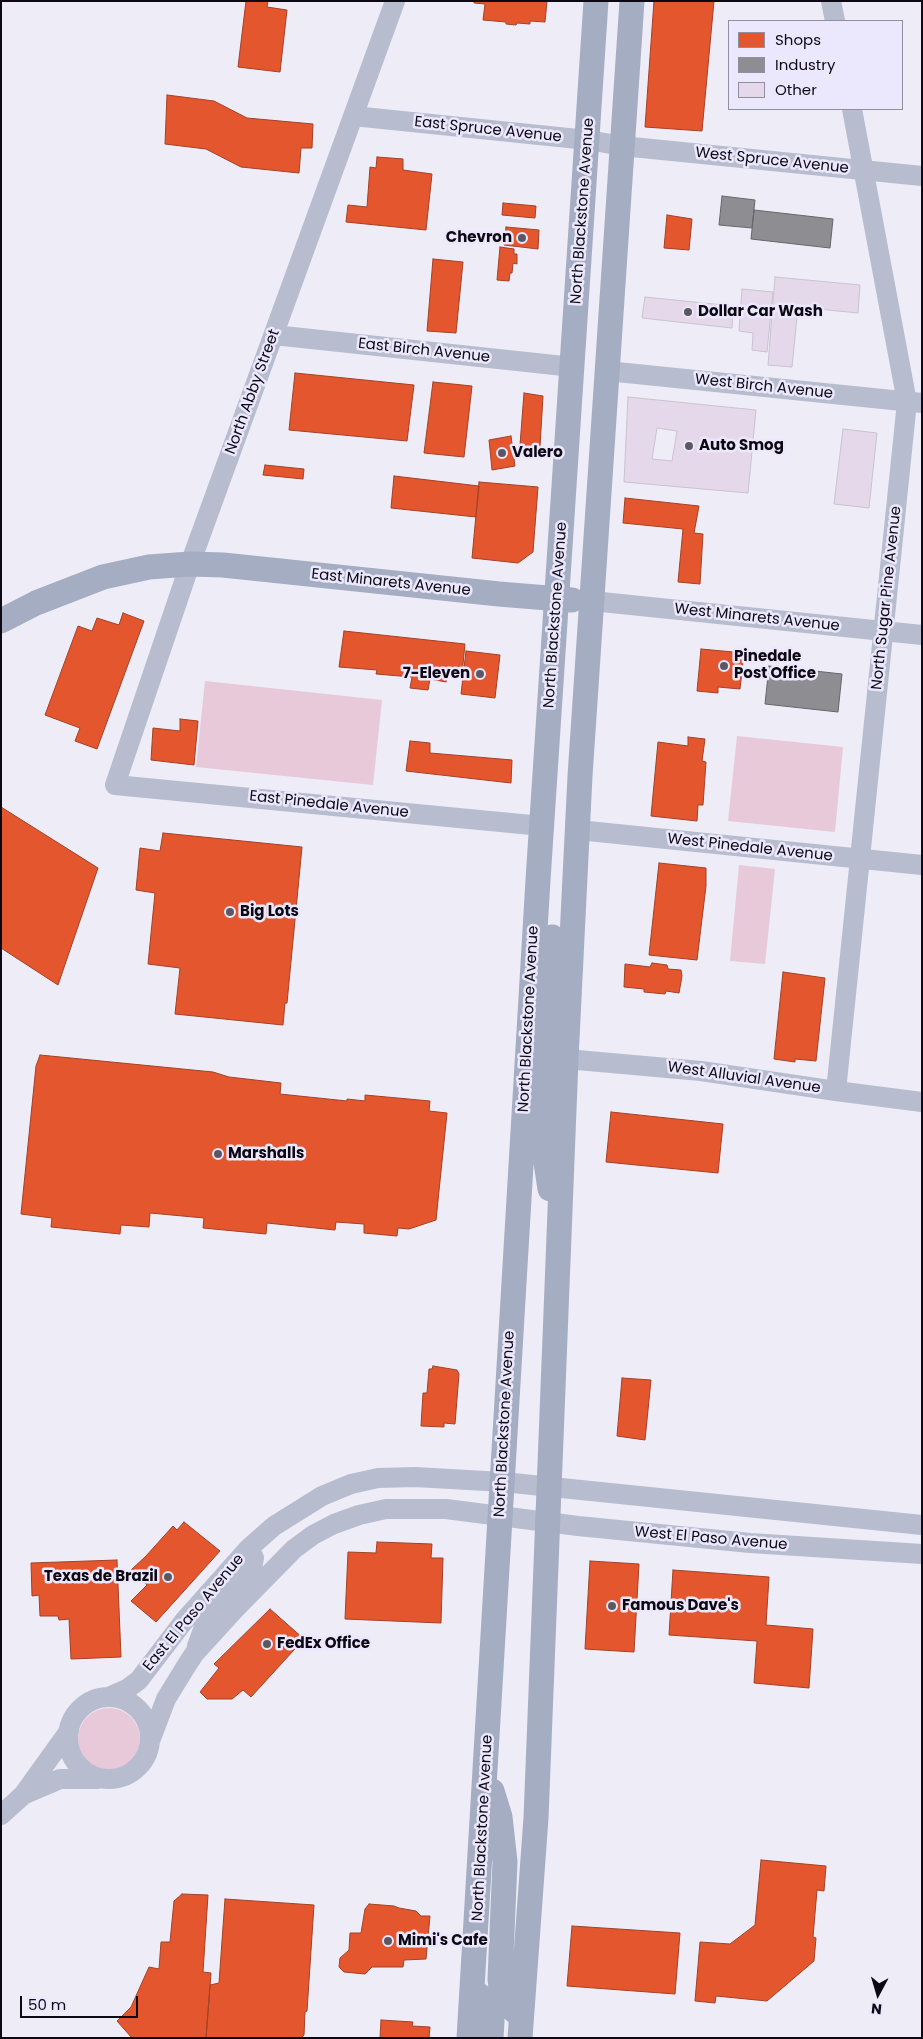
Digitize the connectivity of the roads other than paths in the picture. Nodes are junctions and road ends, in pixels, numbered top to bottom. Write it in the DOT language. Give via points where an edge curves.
graph roads {
  1 [pos="395,1"];
  2 [pos="596,1"];
  3 [pos="632,1"];
  4 [pos="831,1"];
  5 [pos="835,20"];
  6 [pos="852,110"];
  7 [pos="354,116"];
  8 [pos="588,140"];
  9 [pos="622,146"];
  10 [pos="864,170"];
  11 [pos="922,176"];
  12 [pos="274,336"];
  13 [pos="573,367"];
  14 [pos="607,371"];
  15 [pos="915,402"];
  16 [pos="190,564"];
  17 [pos="557,598"];
  18 [pos="592,601"];
  19 [pos="1,621"];
  20 [pos="884,631"];
  21 [pos="922,635"];
  22 [pos="116,785"];
  23 [pos="542,826"];
  24 [pos="578,830"];
  25 [pos="860,859"];
  26 [pos="922,865"];
  27 [pos="538,880"];
  28 [pos="528,1049"];
  29 [pos="566,1059"];
  30 [pos="836,1091"];
  31 [pos="922,1102"];
  32 [pos="559,1256"];
  33 [pos="503,1482"];
  34 [pos="549,1487"];
  35 [pos="500,1515"];
  36 [pos="549,1522"];
  37 [pos="922,1525"];
  38 [pos="249,1548"];
  39 [pos="922,1554"];
  40 [pos="194,1654"];
  41 [pos="111,1696"];
  42 [pos="69,1731"];
  43 [pos="150,1741"];
  44 [pos="486,1771"];
  45 [pos="100,1779"];
  46 [pos="23,1795"];
  47 [pos="1,1815"];
  48 [pos="473,1994"];
  49 [pos="520,2027"];
  50 [pos="469,2038"];
  51 [pos="491,2038"];
  1 -- 7 [label="street, North Abby Street"];
  2 -- 8 [label="main road, North Blackstone Avenue"];
  3 -- 9 [label="main road"];
  4 -- 5 [label="street"];
  6 -- 10 [label="street, North Sugar Pine Avenue"];
  7 -- 8 [label="street, East Spruce Avenue"];
  7 -- 12 [label="street, North Abby Street"];
  8 -- 9 [label="street, East Spruce Avenue"];
  8 -- 13 [label="main road, North Blackstone Avenue"];
  9 -- 10 [label="street, West Spruce Avenue"];
  9 -- 14 [label="main road"];
  10 -- 11 [label="street, West Spruce Avenue"];
  10 -- 15 [label="street, North Sugar Pine Avenue"];
  12 -- 13 [label="street, East Birch Avenue"];
  12 -- 16 [label="street, North Abby Street"];
  13 -- 17 [label="main road, North Blackstone Avenue"];
  14 -- 15 [label="street, West Birch Avenue"];
  14 -- 18 [label="main road"];
  15 -- 20 [label="street, North Sugar Pine Avenue"];
  16 -- 17 [label="main road, East Minarets Avenue"];
  16 -- 19 [label="main road, East Minarets Avenue" via="103,577 36,603"];
  16 -- 22 [label="street, North Abby Street"];
  17 -- 18 [label="main road, East Minarets Avenue"];
  17 -- 23 [label="main road, North Blackstone Avenue"];
  18 -- 20 [label="street, West Minarets Avenue"];
  18 -- 24 [label="main road"];
  20 -- 21 [label="street, West Minarets Avenue"];
  20 -- 25 [label="street, North Sugar Pine Avenue"];
  22 -- 23 [label="street, East Pinedale Avenue"];
  23 -- 27 [label="main road, North Blackstone Avenue"];
  24 -- 25 [label="street, West Pinedale Avenue"];
  24 -- 29 [label="main road"];
  25 -- 26 [label="street, West Pinedale Avenue"];
  25 -- 30 [label="street, North Sugar Pine Avenue"];
  27 -- 28 [label="main road, North Blackstone Avenue"];
  27 -- 29 [label="main road" via="554,900 549,1040"];
  28 -- 32 [label="main road" via="538,1051 547,1062 545,1156"];
  28 -- 33 [label="main road, North Blackstone Avenue"];
  29 -- 30 [label="street, West Alluvial Avenue" via="701,1070"];
  29 -- 32 [label="main road"];
  30 -- 31 [label="street, West Alluvial Avenue"];
  32 -- 34 [label="main road"];
  33 -- 34 [label="street"];
  33 -- 35 [label="main road, North Blackstone Avenue"];
  33 -- 38 [label="street, East El Paso Avenue" via="415,1477 378,1478 351,1484 322,1496 274,1526"];
  34 -- 36 [label="main road"];
  34 -- 37 [label="street"];
  35 -- 36 [label="street, West El Paso Avenue"];
  35 -- 40 [label="street, East El Paso Avenue" via="446,1509 386,1509 334,1524 294,1549"];
  35 -- 44 [label="main road, North Blackstone Avenue"];
  36 -- 39 [label="street, West El Paso Avenue" via="750,1544"];
  36 -- 49 [label="main road" via="536,1818"];
  38 -- 40 [label="street" via="254,1558 252,1568 207,1619"];
  38 -- 41 [label="street, East El Paso Avenue" via="184,1621 139,1680"];
  40 -- 43 [label="street, East El Paso Avenue" via="166,1699"];
  41 -- 42 [label="street" via="93,1700 84,1706 71,1721"];
  41 -- 43 [label="street" via="138,1709 148,1727"];
  42 -- 45 [label="street" via="74,1760 86,1772"];
  42 -- 46 [label="street"];
  43 -- 45 [label="street" via="141,1763 133,1770 117,1779"];
  44 -- 48 [label="main road, North Blackstone Avenue"];
  44 -- 49 [label="main road" via="500,1818 505,1862 502,1996"];
  45 -- 46 [label="street" via="60,1779"];
  46 -- 47 [label="street"];
  48 -- 50 [label="main road, North Blackstone Avenue"];
  48 -- 51 [label="main road" via="479,1995 489,2005"];
}
